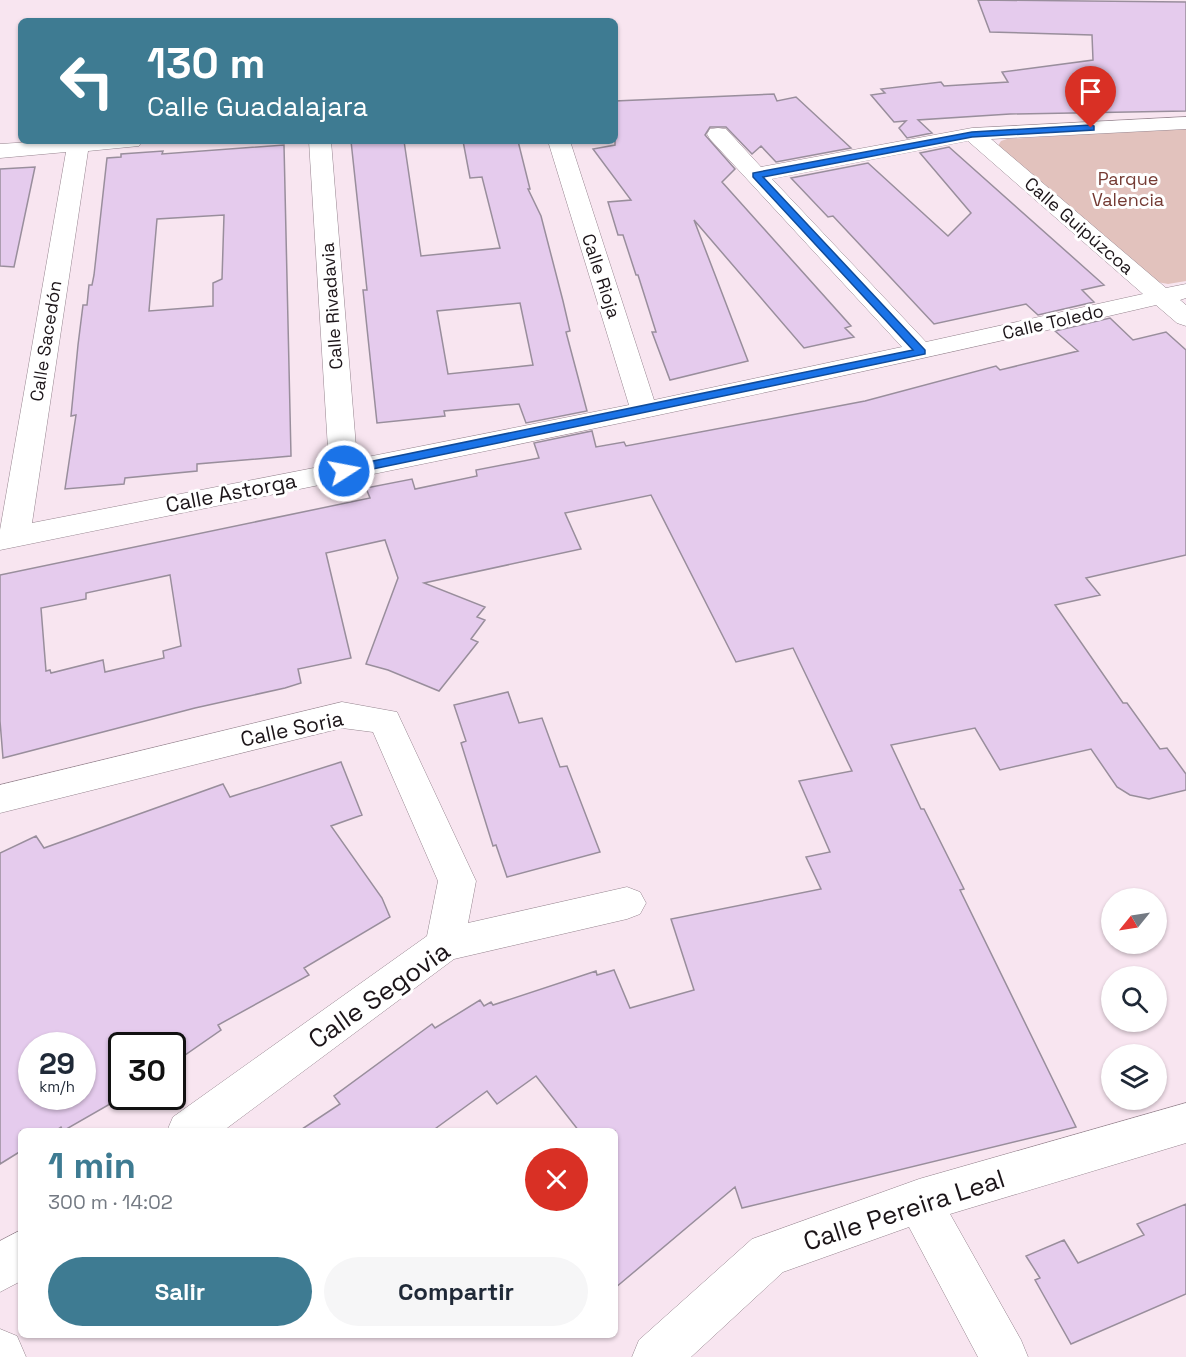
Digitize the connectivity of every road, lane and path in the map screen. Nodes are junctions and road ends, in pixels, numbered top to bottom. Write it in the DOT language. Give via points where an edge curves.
graph roads {
  1 [pos="1186,123"];
  2 [pos="718,134"];
  3 [pos="972,134"];
  4 [pos="91,144"];
  5 [pos="320,144"];
  6 [pos="560,144"];
  7 [pos="78,145"];
  8 [pos="0,151"];
  9 [pos="757,175"];
  10 [pos="1174,294"];
  11 [pos="1186,318"];
  12 [pos="921,352"];
  13 [pos="644,410"];
  14 [pos="344,471"];
  15 [pos="7,538"];
  16 [pos="0,799"];
  17 [pos="627,903"];
  18 [pos="444,945"];
  19 [pos="1186,1123"];
  20 [pos="192,1128"];
  21 [pos="919,1202"];
  22 [pos="18,1255"];
  23 [pos="0,1269"];
  24 [pos="656,1357"];
  25 [pos="1004,1357"];
  1 -- 3 [label="street"];
  2 -- 9 [label="street"];
  3 -- 9 [label="street"];
  3 -- 10 [label="street, Calle Guipúzcoa"];
  4 -- 7 [label="street"];
  5 -- 14 [label="street, Calle Rivadavia"];
  6 -- 13 [label="street, Calle Rioja"];
  7 -- 8 [label="street"];
  7 -- 15 [label="street, Calle Sacedón"];
  9 -- 12 [label="street"];
  10 -- 11 [label="street, Calle Guipúzcoa"];
  10 -- 12 [label="street, Calle Toledo"];
  12 -- 13 [label="street, Calle Astorga"];
  13 -- 14 [label="street, Calle Astorga"];
  14 -- 15 [label="street, Calle Astorga"];
  16 -- 18 [label="street, Calle Soria" via="342,715 385,721 457,881"];
  17 -- 18 [label="street, Calle Segovia"];
  18 -- 20 [label="street, Calle Segovia"];
  19 -- 21 [label="street, Calle Pereira Leal"];
  21 -- 24 [label="street, Calle Pereira Leal" via="768,1255"];
  21 -- 25 [label="street"];
  22 -- 23 [label="street"];
}
